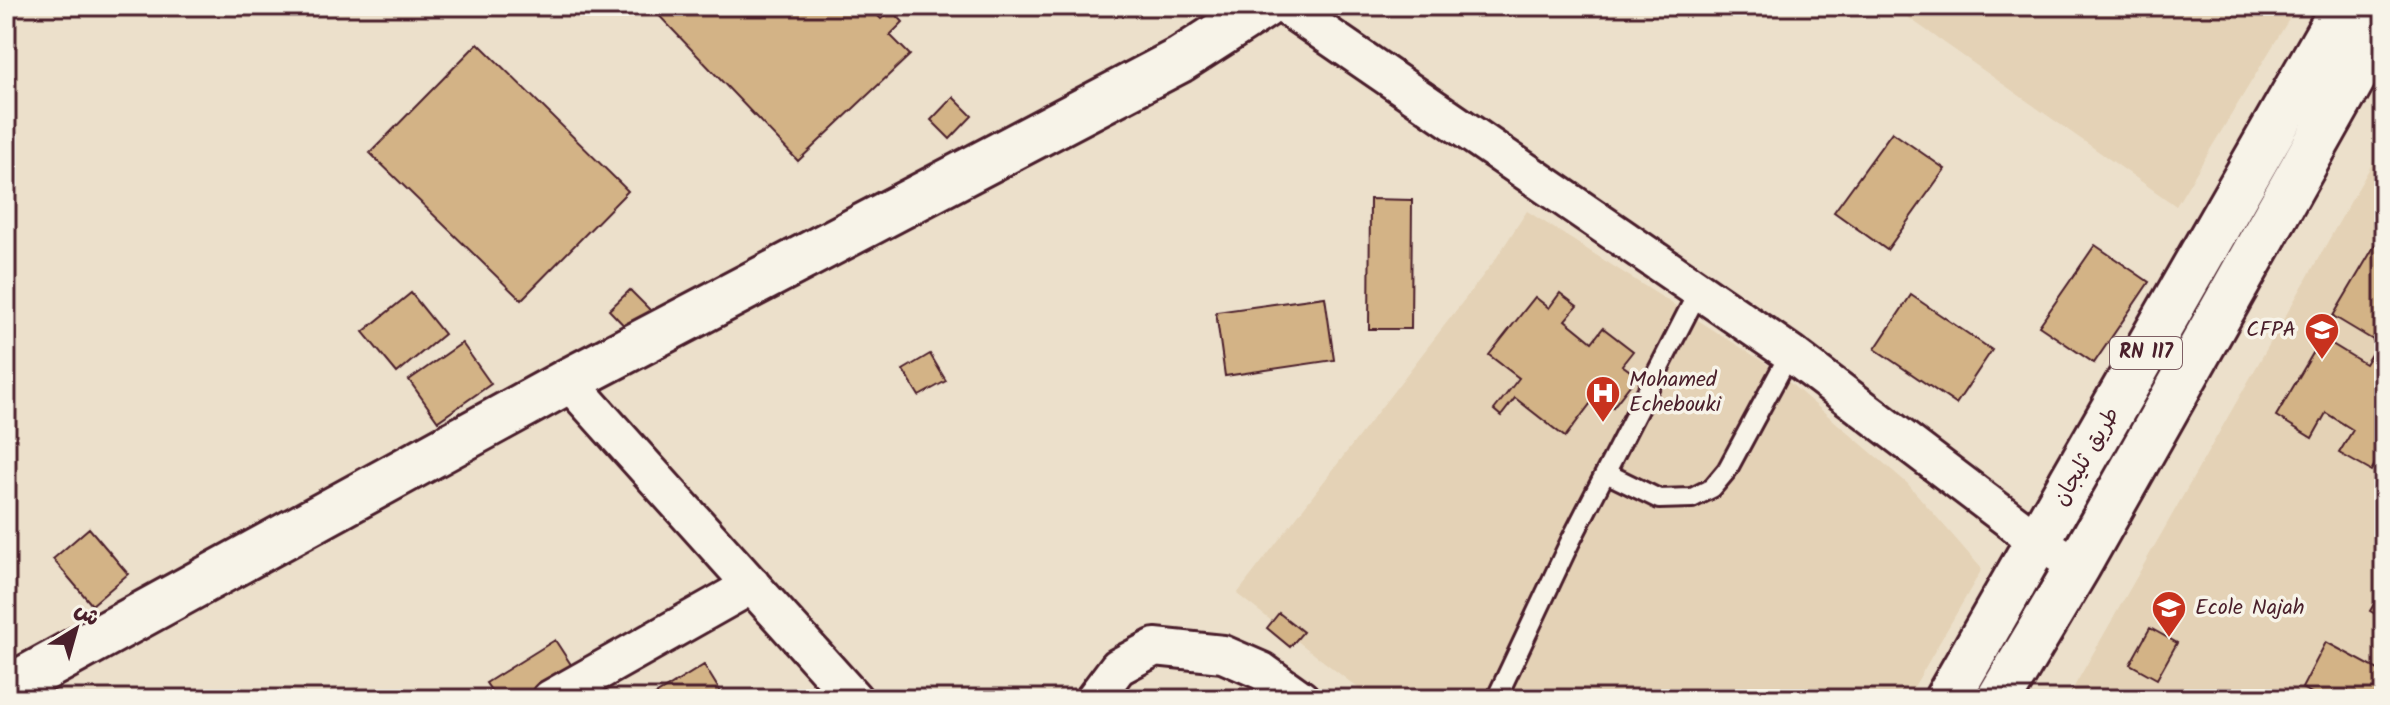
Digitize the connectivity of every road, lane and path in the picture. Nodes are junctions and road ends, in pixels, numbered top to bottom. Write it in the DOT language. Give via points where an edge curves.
graph roads {
  1 [pos="1264,6"];
  2 [pos="1285,6"];
  3 [pos="2344,6"];
  4 [pos="2384,23"];
  5 [pos="1698,292"];
  6 [pos="1790,353"];
  7 [pos="568,381"];
  8 [pos="1606,473"];
  9 [pos="2039,542"];
  10 [pos="2078,566"];
  11 [pos="752,585"];
  12 [pos="6,689"];
  13 [pos="550,699"];
  14 [pos="854,699"];
  15 [pos="1094,699"];
  16 [pos="1301,699"];
  17 [pos="1496,699"];
  18 [pos="1947,699"];
  19 [pos="1999,699"];
  1 -- 7 [label="main road" via="1180,60"];
  2 -- 5 [label="street"];
  3 -- 9 [label="main road, طريق ثليجان / RN 117"];
  4 -- 10 [label="main road, طريق ثليجان / RN 117"];
  5 -- 6 [label="street"];
  5 -- 8 [label="lane"];
  6 -- 8 [label="lane" via="1712,488 1692,498 1659,499"];
  6 -- 9 [label="street"];
  7 -- 11 [label="street"];
  7 -- 12 [label="main road"];
  8 -- 17 [label="lane"];
  9 -- 10 [label="street"];
  9 -- 18 [label="main road, طريق ثليجان / RN 117"];
  10 -- 19 [label="main road, طريق ثليجان / RN 117"];
  11 -- 13 [label="street"];
  11 -- 14 [label="street"];
  15 -- 16 [label="street" via="1118,667 1155,647 1223,654 1262,671"];
}
